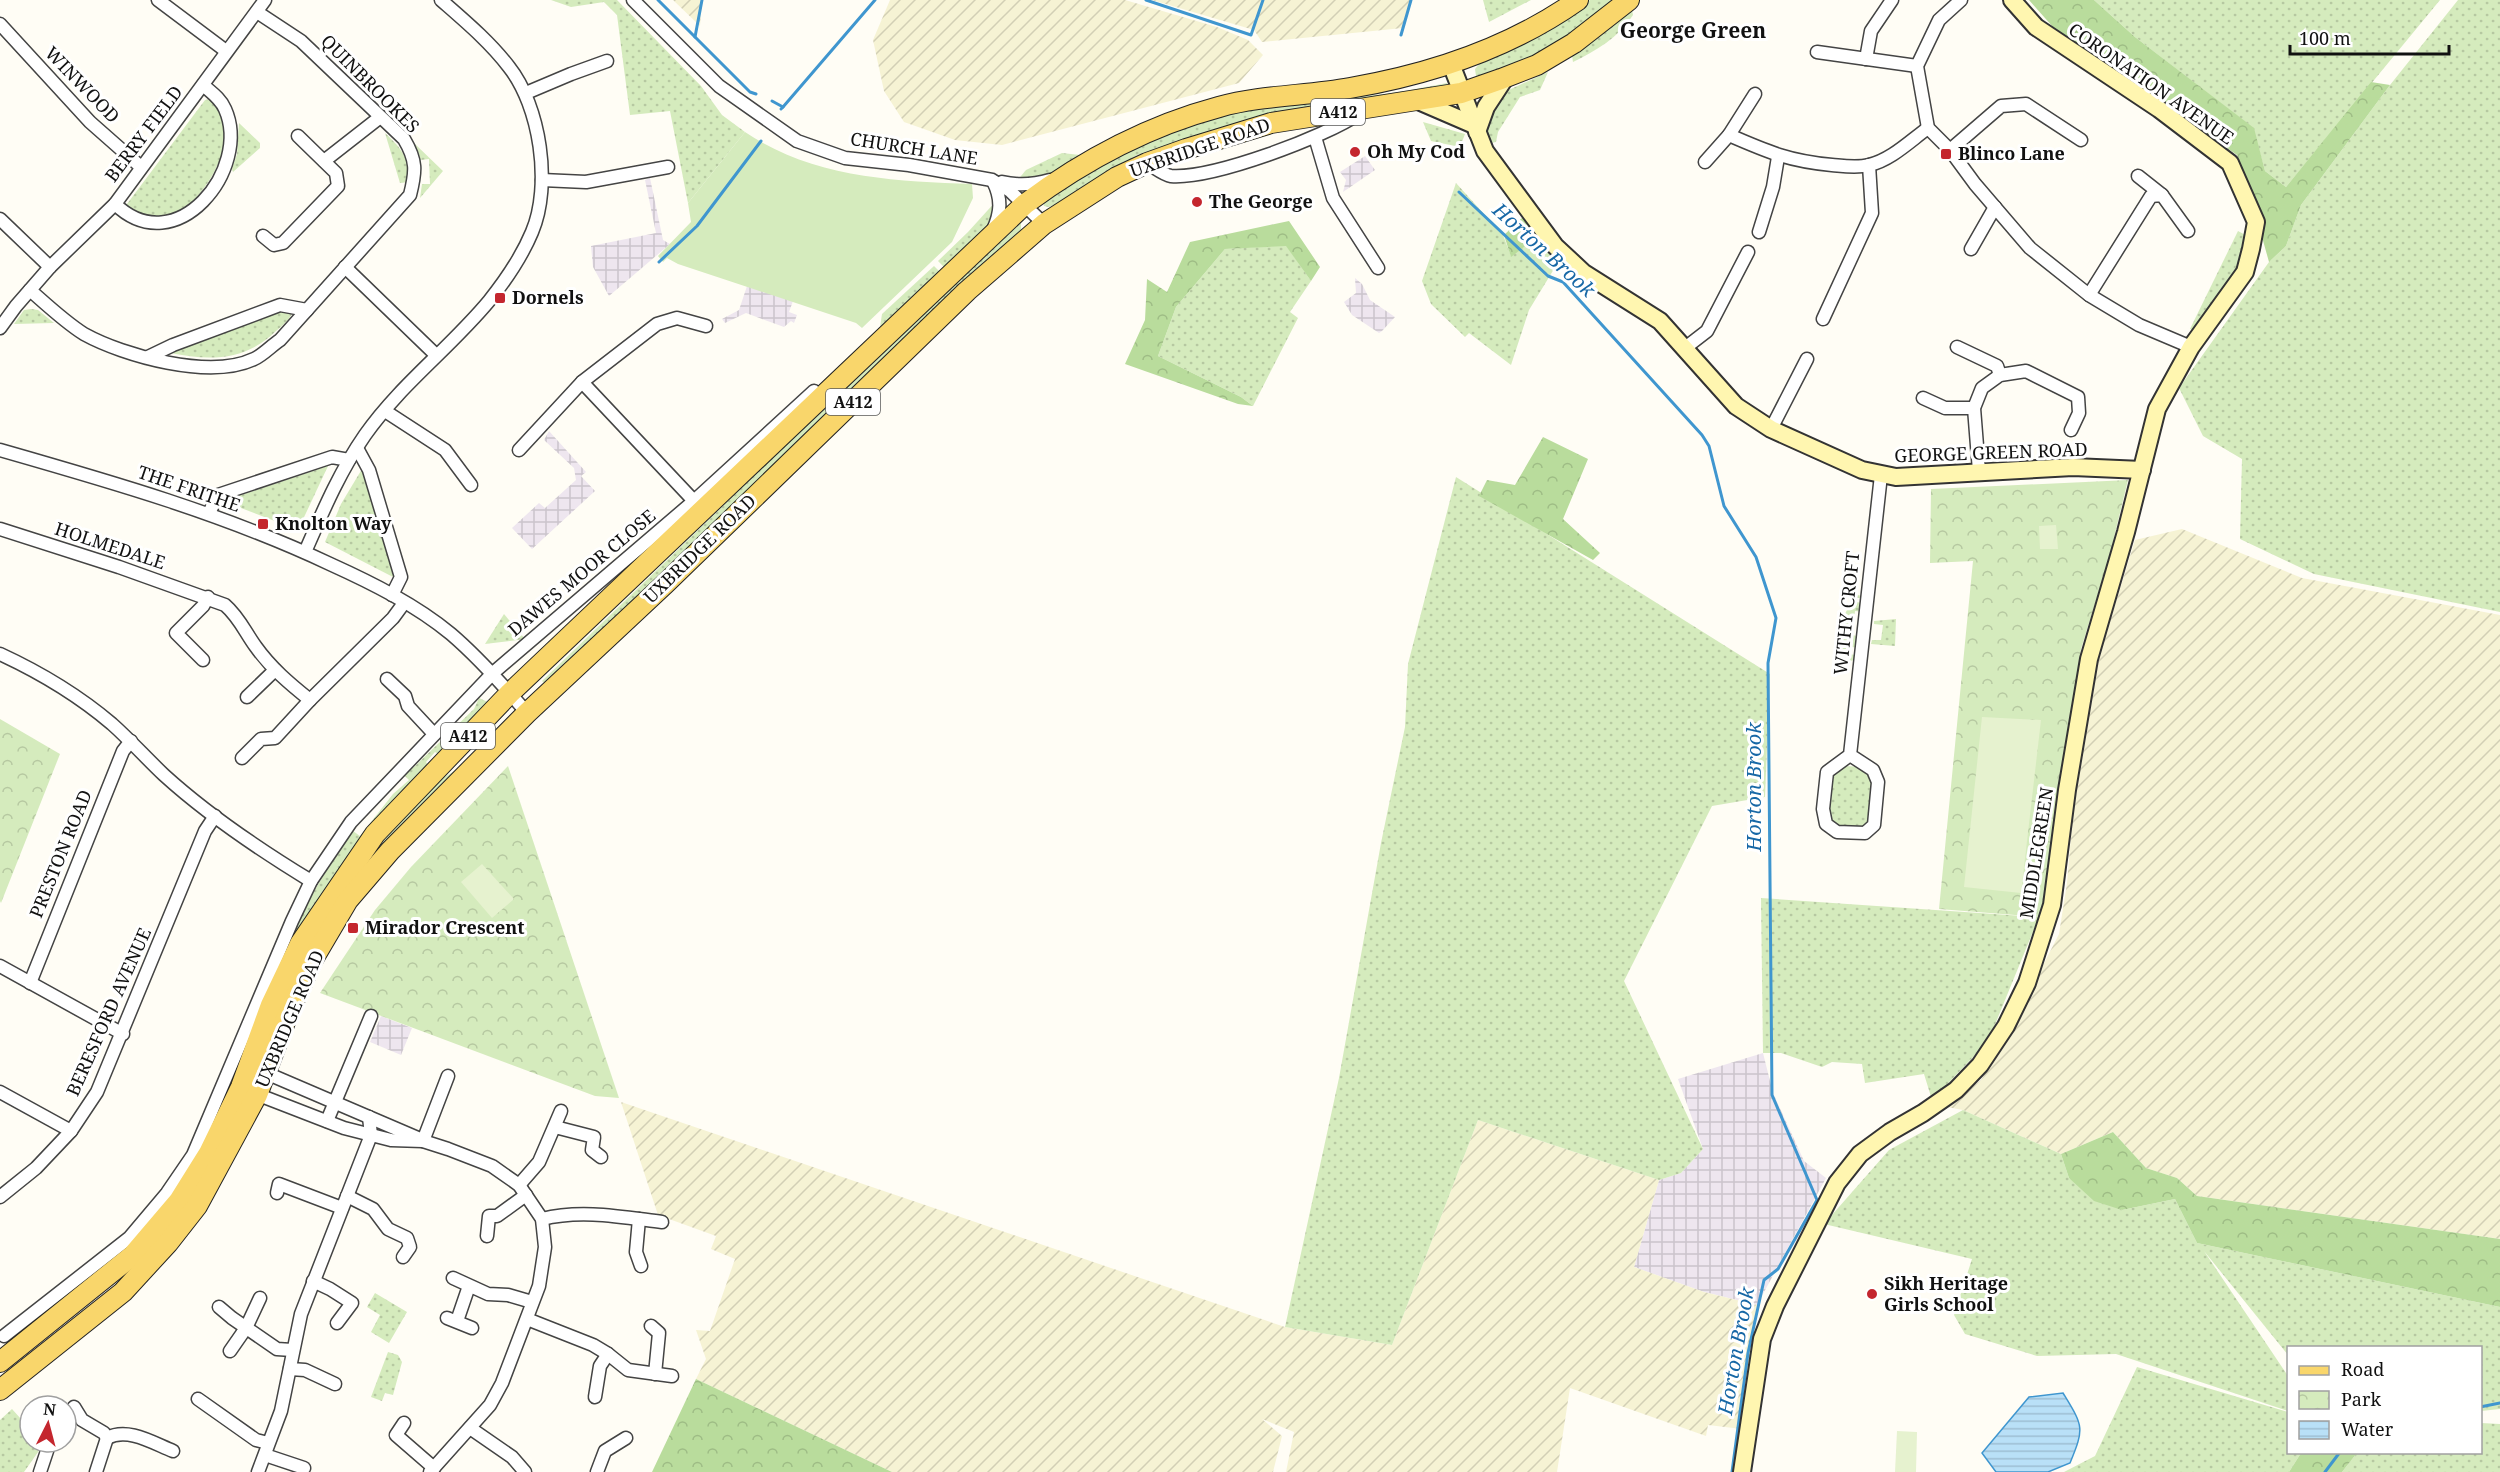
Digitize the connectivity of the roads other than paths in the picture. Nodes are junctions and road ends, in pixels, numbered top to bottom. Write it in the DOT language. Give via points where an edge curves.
graph roads {
  1 [pos="158,0"];
  2 [pos="265,0"];
  3 [pos="633,0"];
  4 [pos="1578,0"];
  5 [pos="1629,0"];
  6 [pos="1892,0"];
  7 [pos="1961,0"];
  8 [pos="2012,0"];
  9 [pos="444,1"];
  10 [pos="257,12"];
  11 [pos="0,24"];
  12 [pos="226,51"];
  13 [pos="1817,52"];
  14 [pos="1866,59"];
  15 [pos="607,61"];
  16 [pos="1450,64"];
  17 [pos="1917,66"];
  18 [pos="1505,78"];
  19 [pos="203,86"];
  20 [pos="526,93"];
  21 [pos="1461,93"];
  22 [pos="1755,94"];
  23 [pos="1416,100"];
  24 [pos="1366,109"];
  25 [pos="379,118"];
  26 [pos="1928,128"];
  27 [pos="1476,129"];
  28 [pos="1729,135"];
  29 [pos="298,136"];
  30 [pos="1315,137"];
  31 [pos="2081,140"];
  32 [pos="1950,150"];
  33 [pos="1778,157"];
  34 [pos="324,160"];
  35 [pos="1705,162"];
  36 [pos="1147,163"];
  37 [pos="1869,165"];
  38 [pos="141,167"];
  39 [pos="668,167"];
  40 [pos="1065,174"];
  41 [pos="2138,176"];
  42 [pos="542,180"];
  43 [pos="992,180"];
  44 [pos="2162,195"];
  45 [pos="115,204"];
  46 [pos="1025,204"];
  47 [pos="1995,207"];
  48 [pos="0,219"];
  49 [pos="1044,224"];
  50 [pos="2188,231"];
  51 [pos="1759,232"];
  52 [pos="263,236"];
  53 [pos="991,236"];
  54 [pos="1971,249"];
  55 [pos="1748,252"];
  56 [pos="50,267"];
  57 [pos="345,267"];
  58 [pos="1378,268"];
  59 [pos="30,290"];
  60 [pos="2089,295"];
  61 [pos="307,309"];
  62 [pos="1822,319"];
  63 [pos="706,326"];
  64 [pos="0,328"];
  65 [pos="871,339"];
  66 [pos="1957,347"];
  67 [pos="2191,347"];
  68 [pos="1685,348"];
  69 [pos="436,355"];
  70 [pos="148,357"];
  71 [pos="1807,360"];
  72 [pos="2000,375"];
  73 [pos="582,382"];
  74 [pos="1923,398"];
  75 [pos="1974,408"];
  76 [pos="385,411"];
  77 [pos="1771,429"];
  78 [pos="2071,430"];
  79 [pos="357,448"];
  80 [pos="0,450"];
  81 [pos="519,450"];
  82 [pos="349,460"];
  83 [pos="2142,470"];
  84 [pos="1979,471"];
  85 [pos="1881,475"];
  86 [pos="471,485"];
  87 [pos="694,501"];
  88 [pos="209,513"];
  89 [pos="0,530"];
  90 [pos="305,552"];
  91 [pos="392,595"];
  92 [pos="208,597"];
  93 [pos="405,603"];
  94 [pos="0,654"];
  95 [pos="203,660"];
  96 [pos="275,670"];
  97 [pos="492,673"];
  98 [pos="387,679"];
  99 [pos="510,693"];
  100 [pos="247,698"];
  101 [pos="310,700"];
  102 [pos="527,713"];
  103 [pos="434,734"];
  104 [pos="131,741"];
  105 [pos="1850,755"];
  106 [pos="242,758"];
  107 [pos="215,816"];
  108 [pos="311,882"];
  109 [pos="0,966"];
  110 [pos="30,983"];
  111 [pos="371,1016"];
  112 [pos="123,1034"];
  113 [pos="257,1069"];
  114 [pos="448,1076"];
  115 [pos="249,1091"];
  116 [pos="0,1092"];
  117 [pos="335,1103"];
  118 [pos="561,1111"];
  119 [pos="369,1117"];
  120 [pos="327,1121"];
  121 [pos="555,1127"];
  122 [pos="71,1131"];
  123 [pos="371,1135"];
  124 [pos="423,1141"];
  125 [pos="601,1156"];
  126 [pos="523,1190"];
  127 [pos="277,1193"];
  128 [pos="0,1197"];
  129 [pos="344,1202"];
  130 [pos="639,1219"];
  131 [pos="542,1220"];
  132 [pos="662,1222"];
  133 [pos="487,1236"];
  134 [pos="403,1257"];
  135 [pos="641,1266"];
  136 [pos="453,1278"];
  137 [pos="313,1281"];
  138 [pos="470,1286"];
  139 [pos="260,1298"];
  140 [pos="532,1302"];
  141 [pos="219,1307"];
  142 [pos="527,1319"];
  143 [pos="337,1323"];
  144 [pos="651,1326"];
  145 [pos="246,1328"];
  146 [pos="472,1328"];
  147 [pos="8,1338"];
  148 [pos="292,1350"];
  149 [pos="230,1351"];
  150 [pos="608,1354"];
  151 [pos="0,1362"];
  152 [pos="33,1363"];
  153 [pos="290,1369"];
  154 [pos="655,1374"];
  155 [pos="672,1376"];
  156 [pos="335,1384"];
  157 [pos="0,1390"];
  158 [pos="595,1397"];
  159 [pos="198,1399"];
  160 [pos="78,1414"];
  161 [pos="404,1423"];
  162 [pos="470,1428"];
  163 [pos="107,1438"];
  164 [pos="626,1438"];
  165 [pos="266,1449"];
  166 [pos="173,1451"];
  167 [pos="46,1454"];
  168 [pos="304,1468"];
  169 [pos="432,1470"];
  170 [pos="40,1472"];
  171 [pos="96,1472"];
  172 [pos="258,1472"];
  173 [pos="525,1472"];
  174 [pos="597,1472"];
  175 [pos="1742,1472"];
  1 -- 12 [label="street"];
  2 -- 10 [label="street, BERRY FIELD"];
  3 -- 43 [label="street, CHURCH LANE" via="719,86 797,141 845,158"];
  4 -- 16 [label="main road, UXBRIDGE ROAD / A412" via="1513,40"];
  5 -- 18 [label="main road, UXBRIDGE ROAD / A412" via="1574,43"];
  6 -- 14 [label="street" via="1871,31"];
  7 -- 17 [label="street" via="1938,20"];
  8 -- 67 [label="street, CORONATION AVENUE" via="2036,27 2159,109 2230,163 2256,222 2251,249 2245,272"];
  9 -- 20 [label="street" via="510,67"];
  10 -- 12 [label="street, BERRY FIELD"];
  10 -- 25 [label="street, QUINBROOKES" via="301,41"];
  11 -- 38 [label="street, WINWOOD" via="90,123"];
  12 -- 19 [label="street, BERRY FIELD"];
  13 -- 14 [label="street"];
  14 -- 17 [label="street"];
  15 -- 20 [label="street"];
  16 -- 21 [label="street, GEORGE GREEN ROAD"];
  16 -- 40 [label="main road, UXBRIDGE ROAD / A412" via="1350,88 1221,106 1113,147"];
  17 -- 26 [label="street"];
  18 -- 21 [label="main road, UXBRIDGE ROAD / A412"];
  18 -- 27 [label="street" via="1485,107"];
  19 -- 38 [label="street, BERRY FIELD"];
  19 -- 45 [label="street, BERRY FIELD" via="225,108 230,125 229,155 216,186 193,210 167,224 141,222"];
  20 -- 42 [label="street" via="533,112"];
  21 -- 23 [label="main road, UXBRIDGE ROAD / A412"];
  21 -- 27 [label="street, GEORGE GREEN ROAD"];
  22 -- 28 [label="street"];
  23 -- 24 [label="main road, UXBRIDGE ROAD / A412"];
  23 -- 27 [label="street"];
  24 -- 30 [label="street"];
  24 -- 36 [label="main road, UXBRIDGE ROAD / A412" via="1271,123"];
  25 -- 34 [label="street"];
  25 -- 57 [label="street, QUINBROOKES" via="404,139 413,155 415,175 410,195"];
  26 -- 32 [label="street"];
  26 -- 37 [label="street" via="1889,156"];
  27 -- 68 [label="street, GEORGE GREEN ROAD" via="1485,151 1555,246 1584,273 1660,321"];
  28 -- 33 [label="street"];
  28 -- 35 [label="street"];
  29 -- 34 [label="street"];
  30 -- 36 [label="street" via="1199,174 1169,176"];
  30 -- 58 [label="street" via="1333,198"];
  31 -- 32 [label="street" via="2026,104 2018,104 2001,106"];
  32 -- 47 [label="street"];
  33 -- 37 [label="street" via="1852,167"];
  33 -- 51 [label="street"];
  34 -- 52 [label="street" via="336,173 338,186 284,243 274,245"];
  36 -- 49 [label="main road, UXBRIDGE ROAD / A412" via="1117,177"];
  37 -- 62 [label="street" via="1872,213"];
  38 -- 45 [label="street, BERRY FIELD"];
  39 -- 42 [label="street" via="586,182"];
  40 -- 43 [label="street, CHURCH LANE" via="1032,185"];
  40 -- 46 [label="main road, UXBRIDGE ROAD / A412"];
  41 -- 44 [label="street"];
  42 -- 69 [label="street" via="533,231 516,262 489,301"];
  43 -- 46 [label="street, CHURCH LANE"];
  43 -- 53 [label="street, CHURCH LANE" via="1000,206"];
  44 -- 50 [label="street"];
  44 -- 60 [label="street" via="2151,196"];
  45 -- 56 [label="street, BERRY FIELD"];
  46 -- 49 [label="street, CHURCH LANE"];
  46 -- 53 [label="main road, UXBRIDGE ROAD / A412"];
  47 -- 54 [label="street"];
  47 -- 60 [label="street" via="2030,248"];
  48 -- 56 [label="street"];
  49 -- 102 [label="main road, UXBRIDGE ROAD / A412" via="967,291"];
  53 -- 99 [label="main road, UXBRIDGE ROAD / A412"];
  55 -- 68 [label="street" via="1707,331"];
  56 -- 59 [label="street, BERRY FIELD"];
  57 -- 61 [label="street, QUINBROOKES"];
  57 -- 69 [label="street"];
  59 -- 64 [label="street, BERRY FIELD"];
  59 -- 70 [label="street, QUINBROOKES" via="82,332 111,348"];
  60 -- 67 [label="street" via="2139,325"];
  61 -- 70 [label="street" via="280,305"];
  61 -- 70 [label="street, QUINBROOKES" via="280,340 254,359 229,366 193,366"];
  63 -- 73 [label="street" via="677,318 657,324"];
  65 -- 87 [label="street, DAWES MOOR CLOSE"];
  66 -- 72 [label="street" via="1997,366"];
  67 -- 83 [label="street, CORONATION AVENUE" via="2157,409"];
  68 -- 77 [label="street, GEORGE GREEN ROAD" via="1736,406"];
  69 -- 76 [label="street"];
  71 -- 77 [label="street"];
  72 -- 75 [label="street" via="1982,388"];
  72 -- 78 [label="street" via="2026,371 2078,397 2079,413"];
  73 -- 81 [label="street"];
  73 -- 87 [label="street"];
  74 -- 75 [label="street" via="1945,408"];
  75 -- 84 [label="street"];
  76 -- 79 [label="street"];
  76 -- 86 [label="street" via="445,450"];
  77 -- 85 [label="street, GEORGE GREEN ROAD"];
  79 -- 82 [label="street"];
  79 -- 91 [label="street" via="369,470 401,577"];
  80 -- 88 [label="street, THE FRITHE"];
  82 -- 88 [label="street" via="332,457 218,495"];
  82 -- 90 [label="street"];
  83 -- 84 [label="street, GEORGE GREEN ROAD" via="2073,467"];
  83 -- 175 [label="street, MIDDLEGREEN" via="2089,659 2052,905 2027,983 2006,1026 1980,1065 1956,1090 1860,1154 1837,1183 1762,1339"];
  84 -- 85 [label="street, GEORGE GREEN ROAD" via="1931,476"];
  85 -- 105 [label="street, WITHY CROFT"];
  87 -- 97 [label="street, DAWES MOOR CLOSE"];
  88 -- 90 [label="street, THE FRITHE"];
  89 -- 92 [label="street, HOLMEDALE"];
  90 -- 91 [label="street, THE FRITHE"];
  91 -- 93 [label="street, THE FRITHE"];
  92 -- 95 [label="street" via="176,633"];
  92 -- 96 [label="street, HOLMEDALE" via="236,615"];
  93 -- 97 [label="street, THE FRITHE" via="450,633"];
  93 -- 101 [label="street"];
  94 -- 104 [label="street" via="74,696"];
  96 -- 100 [label="street"];
  96 -- 101 [label="street, HOLMEDALE"];
  97 -- 99 [label="street, THE FRITHE"];
  97 -- 103 [label="street, UXBRIDGE ROAD"];
  98 -- 103 [label="street"];
  99 -- 102 [label="street, THE FRITHE"];
  99 -- 113 [label="main road, UXBRIDGE ROAD / A412" via="375,834 300,944 271,1005"];
  101 -- 106 [label="street" via="275,738 261,739"];
  102 -- 113 [label="main road, UXBRIDGE ROAD / A412" via="390,851 348,900"];
  103 -- 108 [label="street, UXBRIDGE ROAD" via="351,822"];
  104 -- 107 [label="street" via="164,775"];
  104 -- 110 [label="street, PRESTON ROAD" via="118,761"];
  105 -- 105 [label="street" via="1827,772 1823,809 1826,824 1837,832 1865,833 1874,825 1878,782 1873,770"];
  107 -- 108 [label="street"];
  107 -- 112 [label="street, BERESFORD AVENUE" via="205,831"];
  108 -- 147 [label="street, UXBRIDGE ROAD" via="193,1155 129,1238"];
  109 -- 110 [label="street"];
  110 -- 112 [label="street"];
  111 -- 117 [label="street"];
  112 -- 122 [label="street, BERESFORD AVENUE" via="97,1092"];
  113 -- 115 [label="main road, UXBRIDGE ROAD / A412"];
  113 -- 117 [label="street"];
  114 -- 124 [label="street"];
  115 -- 120 [label="street"];
  115 -- 147 [label="main road, UXBRIDGE ROAD / A412" via="179,1201 133,1255"];
  115 -- 152 [label="main road, UXBRIDGE ROAD / A412" via="223,1162 197,1206 168,1243 123,1292"];
  116 -- 122 [label="street"];
  117 -- 119 [label="street"];
  117 -- 120 [label="street"];
  118 -- 121 [label="street"];
  119 -- 123 [label="street"];
  119 -- 124 [label="street"];
  120 -- 123 [label="street"];
  121 -- 125 [label="street" via="594,1137 592,1150"];
  121 -- 126 [label="street"];
  122 -- 128 [label="street, BERESFORD AVENUE" via="36,1168"];
  123 -- 124 [label="street"];
  123 -- 129 [label="street"];
  124 -- 126 [label="street" via="492,1166"];
  126 -- 131 [label="street"];
  126 -- 133 [label="street" via="497,1216 489,1216"];
  127 -- 129 [label="street" via="279,1184"];
  129 -- 134 [label="street" via="373,1209 388,1230 407,1238 410,1247"];
  129 -- 137 [label="street"];
  130 -- 131 [label="street" via="581,1213"];
  130 -- 132 [label="street"];
  130 -- 135 [label="street" via="636,1252"];
  131 -- 140 [label="street" via="545,1247 539,1286"];
  136 -- 138 [label="street"];
  137 -- 143 [label="street" via="352,1303"];
  137 -- 148 [label="street"];
  138 -- 140 [label="street" via="488,1294"];
  138 -- 146 [label="street" via="452,1320"];
  139 -- 145 [label="street"];
  140 -- 142 [label="street"];
  141 -- 145 [label="street"];
  142 -- 150 [label="street"];
  142 -- 162 [label="street" via="502,1383"];
  144 -- 154 [label="street" via="659,1333"];
  145 -- 148 [label="street" via="277,1349"];
  145 -- 149 [label="street"];
  147 -- 151 [label="main road, UXBRIDGE ROAD / A412"];
  147 -- 152 [label="street"];
  148 -- 153 [label="street"];
  150 -- 154 [label="street" via="628,1370"];
  150 -- 158 [label="street" via="600,1366"];
  152 -- 157 [label="main road, UXBRIDGE ROAD / A412"];
  153 -- 156 [label="street" via="305,1370"];
  153 -- 165 [label="street" via="281,1411"];
  154 -- 155 [label="street"];
  159 -- 165 [label="street"];
  160 -- 163 [label="street"];
  161 -- 169 [label="street" via="396,1434"];
  162 -- 169 [label="street"];
  162 -- 173 [label="street" via="512,1457"];
  163 -- 166 [label="street" via="128,1433"];
  163 -- 171 [label="street"];
  164 -- 174 [label="street" via="605,1451"];
  165 -- 168 [label="street"];
  165 -- 172 [label="street"];
  167 -- 170 [label="street"];
}
